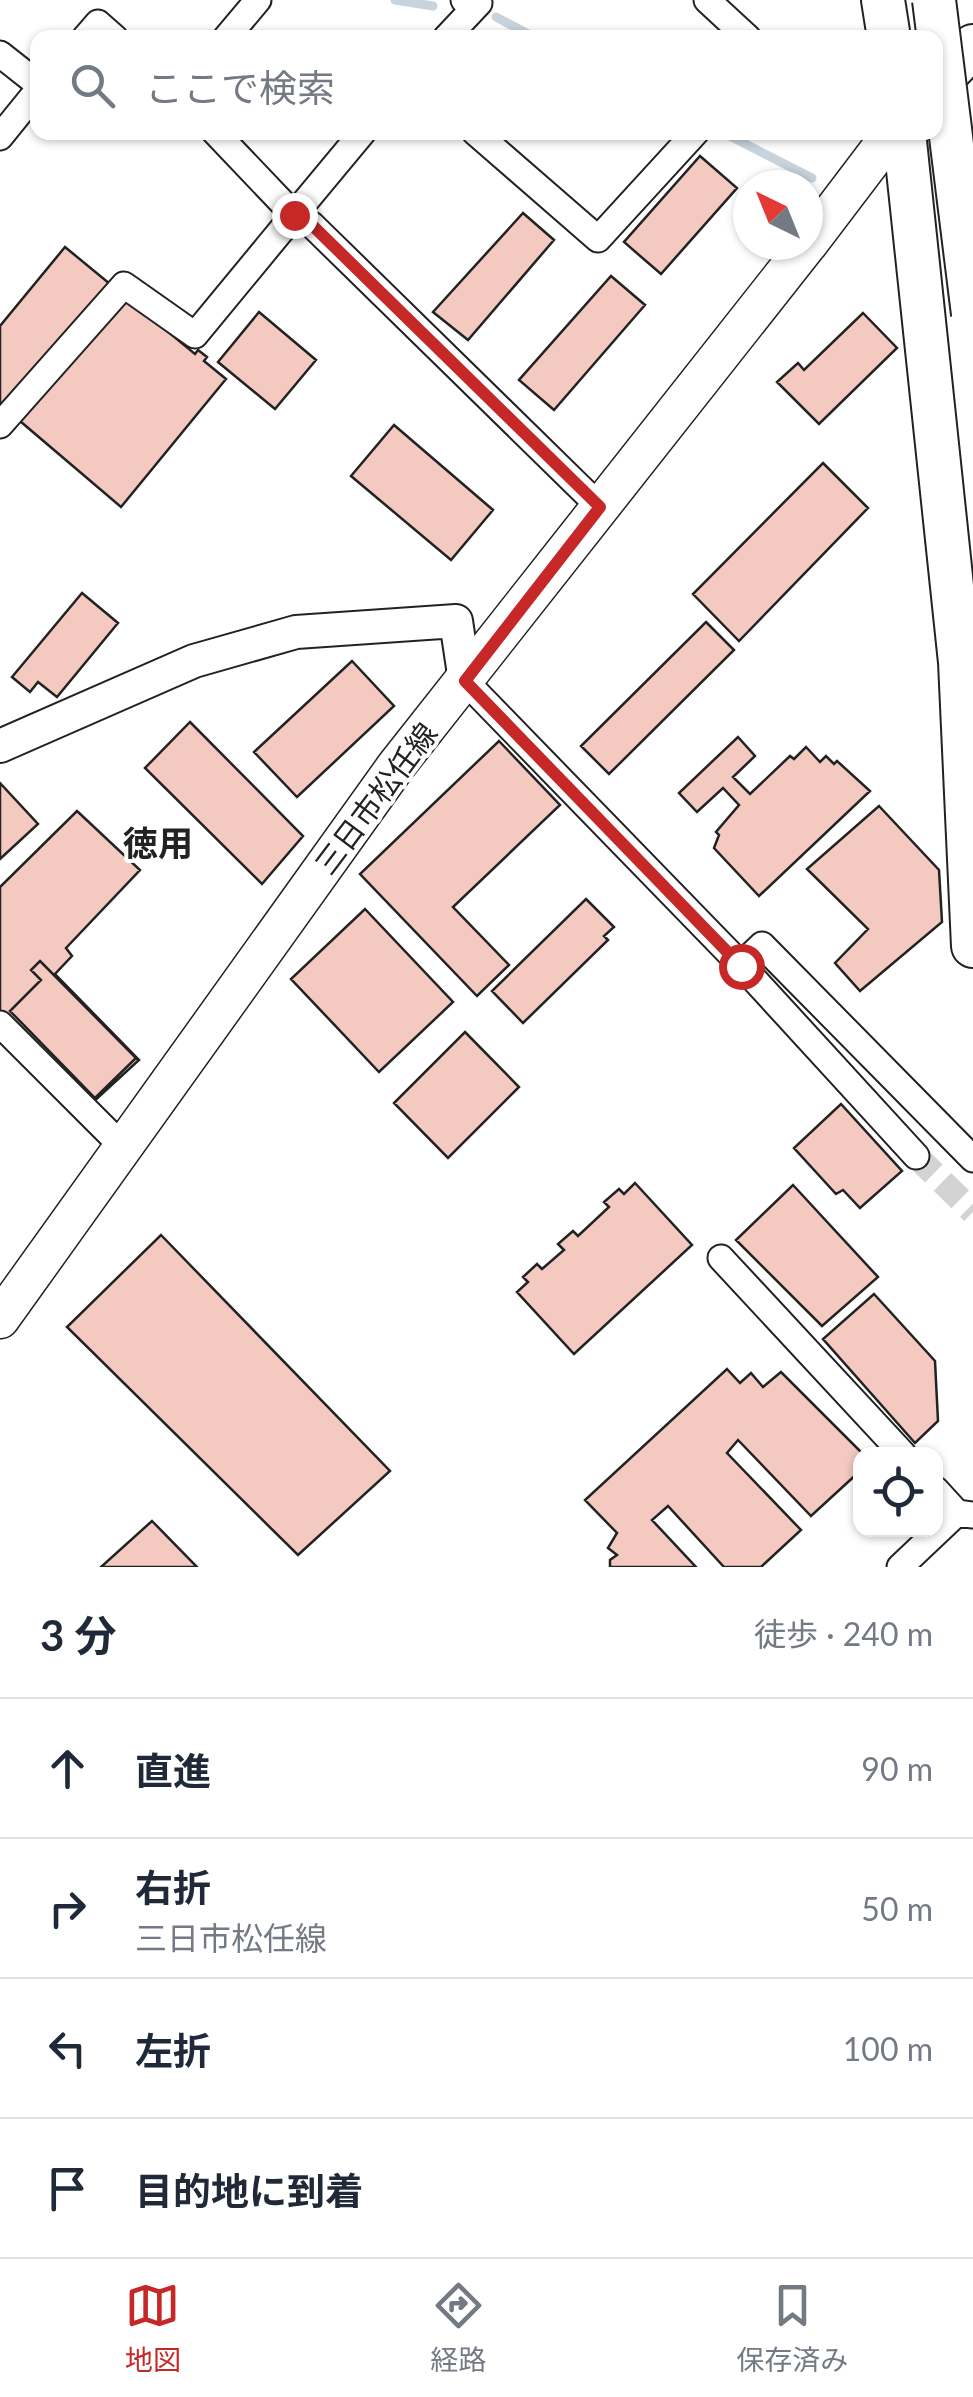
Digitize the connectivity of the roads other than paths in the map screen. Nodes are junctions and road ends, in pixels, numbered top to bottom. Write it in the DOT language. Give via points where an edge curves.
graph roads {
  1 [pos="258,0"];
  2 [pos="707,0"];
  3 [pos="883,0"];
  4 [pos="934,0"];
  5 [pos="475,1"];
  6 [pos="233,30"];
  7 [pos="452,30"];
  8 [pos="739,30"];
  9 [pos="888,30"];
  10 [pos="938,30"];
  11 [pos="973,46"];
  12 [pos="0,54"];
  13 [pos="943,72"];
  14 [pos="943,78"];
  15 [pos="30,80"];
  16 [pos="30,98"];
  17 [pos="0,138"];
  18 [pos="223,140"];
  19 [pos="356,140"];
  20 [pos="484,140"];
  21 [pos="689,140"];
  22 [pos="886,140"];
  23 [pos="905,140"];
  24 [pos="294,215"];
  25 [pos="823,225"];
  26 [pos="796,260"];
  27 [pos="973,314"];
  28 [pos="0,425"];
  29 [pos="600,507"];
  30 [pos="465,681"];
  31 [pos="0,746"];
  32 [pos="973,946"];
  33 [pos="741,966"];
  34 [pos="0,1024"];
  35 [pos="122,1146"];
  36 [pos="916,1156"];
  37 [pos="973,1159"];
  38 [pos="721,1258"];
  39 [pos="0,1319"];
  40 [pos="896,1447"];
  41 [pos="943,1496"];
  42 [pos="965,1514"];
  43 [pos="900,1567"];
  1 -- 6 [label="street"];
  2 -- 8 [label="street"];
  3 -- 9 [label="highway"];
  4 -- 10 [label="highway, bridge"];
  5 -- 7 [label="street"];
  11 -- 14 [label="highway"];
  12 -- 15 [label="street"];
  13 -- 27 [label="highway, bridge"];
  16 -- 17 [label="street"];
  18 -- 24 [label="street"];
  19 -- 24 [label="street"];
  20 -- 21 [label="street" via="598,239"];
  22 -- 25 [label="main road, 三日市松任線"];
  23 -- 32 [label="highway" via="960,662"];
  24 -- 28 [label="street" via="195,335 124,285"];
  24 -- 29 [label="street" via="312,225"];
  26 -- 29 [label="main road, 三日市松任線"];
  29 -- 30 [label="main road, 三日市松任線"];
  30 -- 31 [label="street" via="456,621 296,632 194,661"];
  30 -- 33 [label="street"];
  30 -- 35 [label="main road, 三日市松任線" via="396,766"];
  33 -- 36 [label="street"];
  33 -- 37 [label="street" via="762,945"];
  34 -- 35 [label="street"];
  35 -- 39 [label="main road, 三日市松任線"];
  38 -- 40 [label="street"];
  41 -- 42 [label="street"];
  42 -- 43 [label="street"];
}
